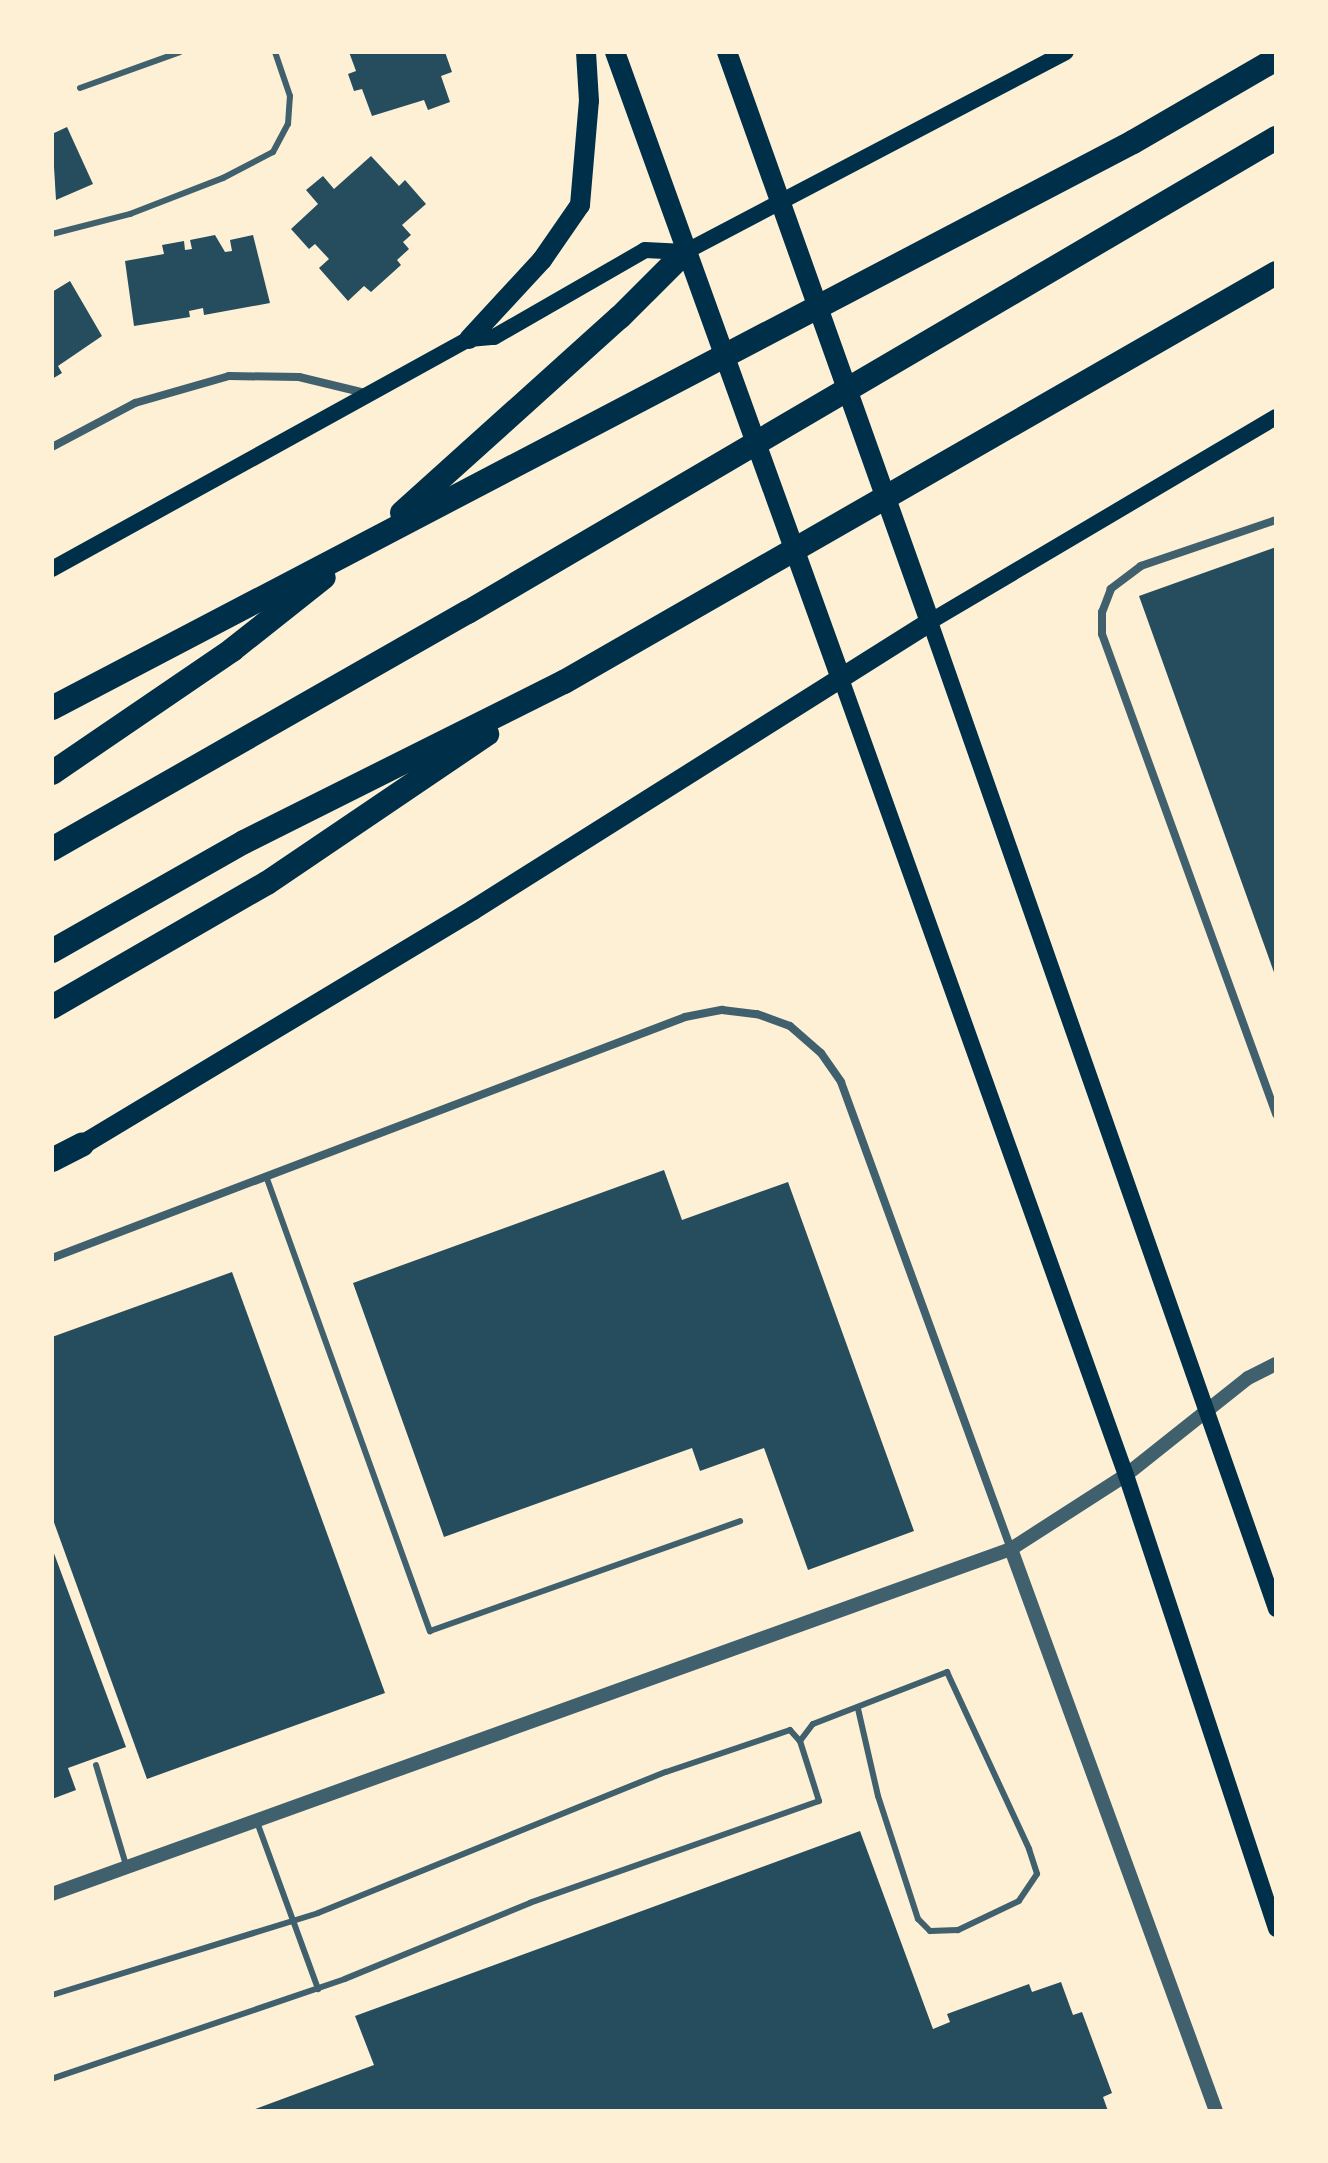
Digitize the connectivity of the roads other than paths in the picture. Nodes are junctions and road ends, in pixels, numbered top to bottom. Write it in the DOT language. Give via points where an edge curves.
graph roads {
  1 [pos="180,52"];
  2 [pos="275,52"];
  3 [pos="586,52"];
  4 [pos="615,52"];
  5 [pos="727,52"];
  6 [pos="1066,52"];
  7 [pos="1276,59"];
  8 [pos="80,88"];
  9 [pos="1276,138"];
  10 [pos="780,199"];
  11 [pos="52,234"];
  12 [pos="685,252"];
  13 [pos="1276,273"];
  14 [pos="469,339"];
  15 [pos="374,396"];
  16 [pos="1276,417"];
  17 [pos="52,447"];
  18 [pos="1276,520"];
  19 [pos="52,569"];
  20 [pos="930,622"];
  21 [pos="840,676"];
  22 [pos="564,682"];
  23 [pos="52,708"];
  24 [pos="52,773"];
  25 [pos="52,849"];
  26 [pos="52,951"];
  27 [pos="52,1007"];
  28 [pos="1276,1114"];
  29 [pos="82,1145"];
  30 [pos="52,1162"];
  31 [pos="266,1176"];
  32 [pos="52,1258"];
  33 [pos="1276,1364"];
  34 [pos="1203,1414"];
  35 [pos="1126,1475"];
  36 [pos="740,1521"];
  37 [pos="1011,1549"];
  38 [pos="1276,1609"];
  39 [pos="858,1709"];
  40 [pos="800,1741"];
  41 [pos="96,1765"];
  42 [pos="257,1822"];
  43 [pos="127,1867"];
  44 [pos="52,1894"];
  45 [pos="294,1921"];
  46 [pos="1276,1929"];
  47 [pos="318,1989"];
  48 [pos="52,1995"];
  49 [pos="52,2079"];
  50 [pos="1216,2111"];
  1 -- 8 [label="lane"];
  2 -- 11 [label="lane" via="290,96 288,124 273,152 130,214"];
  3 -- 14 [label="main road" via="589,116 580,205 542,260"];
  4 -- 12 [label="main road"];
  5 -- 10 [label="main road"];
  6 -- 10 [label="main road"];
  7 -- 23 [label="highway" via="1133,142"];
  9 -- 25 [label="highway" via="455,620"];
  10 -- 12 [label="main road"];
  10 -- 20 [label="main road"];
  12 -- 14 [label="main road" via="645,250 494,337"];
  12 -- 21 [label="main road"];
  12 -- 24 [label="highway" via="620,317 309,590 232,650"];
  13 -- 22 [label="highway"];
  14 -- 15 [label="main road"];
  15 -- 17 [label="street" via="299,377 229,376 135,403"];
  15 -- 19 [label="main road"];
  16 -- 20 [label="main road"];
  18 -- 28 [label="street" via="1141,566 1111,589 1102,612 1102,634"];
  20 -- 21 [label="main road"];
  20 -- 34 [label="main road"];
  21 -- 29 [label="main road" via="473,910"];
  21 -- 35 [label="main road"];
  22 -- 26 [label="highway" via="244,842"];
  22 -- 27 [label="highway" via="267,883"];
  29 -- 30 [label="highway"];
  31 -- 32 [label="street"];
  31 -- 36 [label="lane" via="430,1631"];
  31 -- 37 [label="street" via="685,1017 722,1010 757,1014 790,1026 821,1053 841,1082"];
  33 -- 34 [label="street"];
  34 -- 35 [label="street"];
  34 -- 38 [label="main road"];
  35 -- 37 [label="street"];
  35 -- 46 [label="main road"];
  37 -- 42 [label="street"];
  37 -- 50 [label="street"];
  39 -- 39 [label="lane" via="878,1796 918,1919 930,1931 958,1930 1019,1901 1037,1874 955,1680 947,1672"];
  39 -- 40 [label="lane" via="813,1724"];
  40 -- 45 [label="lane" via="790,1730 666,1772"];
  40 -- 47 [label="lane" via="819,1801 545,1898"];
  41 -- 43 [label="lane"];
  42 -- 43 [label="street"];
  42 -- 45 [label="lane"];
  43 -- 44 [label="street"];
  45 -- 47 [label="lane"];
  45 -- 48 [label="lane"];
  47 -- 49 [label="lane"];
}
